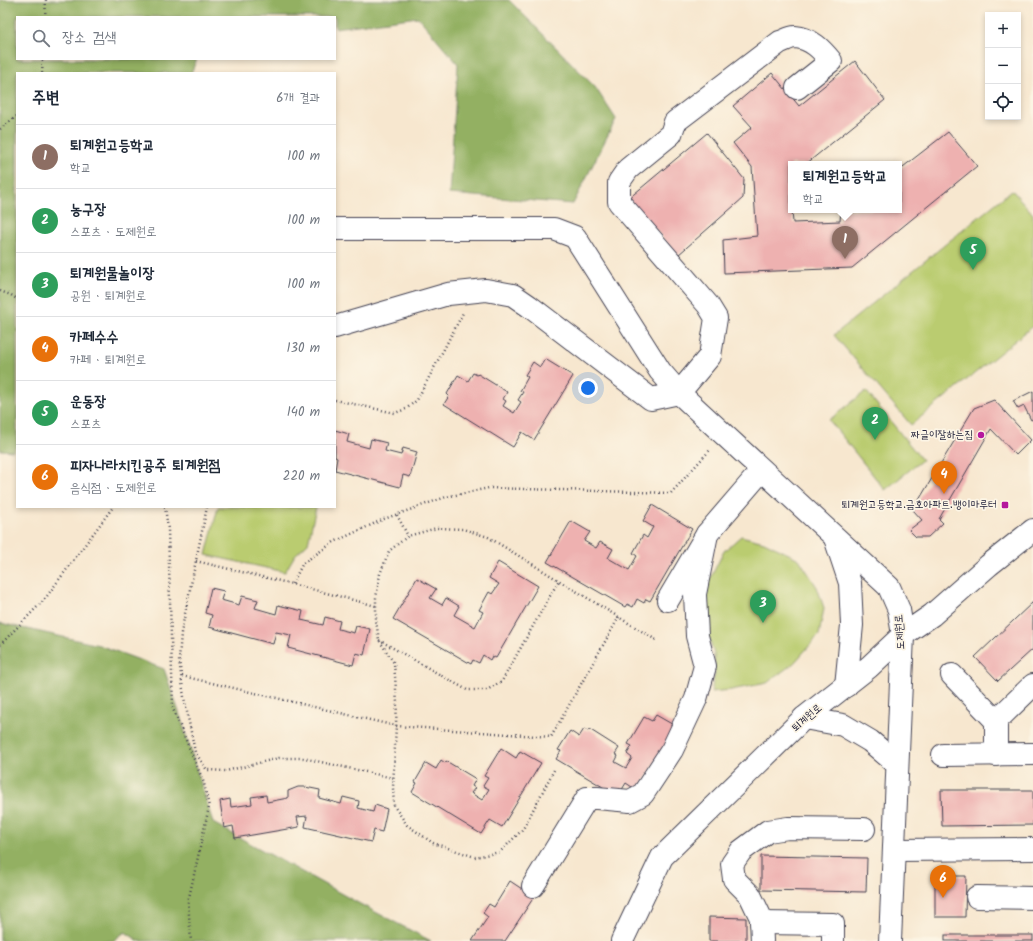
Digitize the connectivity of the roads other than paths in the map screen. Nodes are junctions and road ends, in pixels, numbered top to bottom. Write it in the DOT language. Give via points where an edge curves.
graph roads {
  1 [pos="797,88"];
  2 [pos="336,229"];
  3 [pos="336,327"];
  4 [pos="679,393"];
  5 [pos="762,470"];
  6 [pos="1033,530"];
  7 [pos="707,534"];
  8 [pos="835,537"];
  9 [pos="668,600"];
  10 [pos="903,634"];
  11 [pos="952,675"];
  12 [pos="1033,685"];
  13 [pos="846,686"];
  14 [pos="804,718"];
  15 [pos="996,721"];
  16 [pos="1033,754"];
  17 [pos="943,755"];
  18 [pos="996,755"];
  19 [pos="898,764"];
  20 [pos="864,829"];
  21 [pos="1033,849"];
  22 [pos="894,850"];
  23 [pos="533,886"];
  24 [pos="977,897"];
  25 [pos="1033,898"];
  26 [pos="762,932"];
  27 [pos="622,941"];
  28 [pos="833,941"];
  29 [pos="890,941"];
  1 -- 4 [label="street" via="831,61 811,42 794,37 780,42 675,122 670,134 628,169 619,182 619,202 708,305 716,318 710,356"];
  2 -- 4 [label="street, 도제원로" via="554,229 575,237 660,371"];
  3 -- 4 [label="street" via="448,294 486,290 512,295 651,399"];
  4 -- 5 [label="street, 도제원로"];
  5 -- 7 [label="street"];
  5 -- 8 [label="street, 도제원로"];
  6 -- 10 [label="street, 퇴계원로" via="932,615"];
  7 -- 9 [label="street"];
  7 -- 23 [label="street" via="695,594 697,636 705,666 696,699 672,750 643,794 636,798 630,801 587,798"];
  8 -- 10 [label="street, 도제원로" via="889,587 899,610"];
  8 -- 13 [label="street" via="850,583 852,625"];
  10 -- 13 [label="street, 퇴계원로"];
  10 -- 19 [label="street, 도제원로"];
  11 -- 15 [label="street"];
  12 -- 15 [label="street"];
  13 -- 14 [label="street, 퇴계원로"];
  14 -- 19 [label="street" via="843,725 870,741"];
  14 -- 27 [label="street, 퇴계원로" via="662,857"];
  15 -- 18 [label="street"];
  16 -- 18 [label="street"];
  17 -- 18 [label="street"];
  19 -- 22 [label="street, 도제원로"];
  20 -- 26 [label="street" via="788,828 768,831 741,851 732,864 734,879 750,895 761,918"];
  21 -- 22 [label="street"];
  22 -- 29 [label="street, 도제원로"];
  24 -- 25 [label="street"];
  26 -- 28 [label="street" via="833,924"];
}
